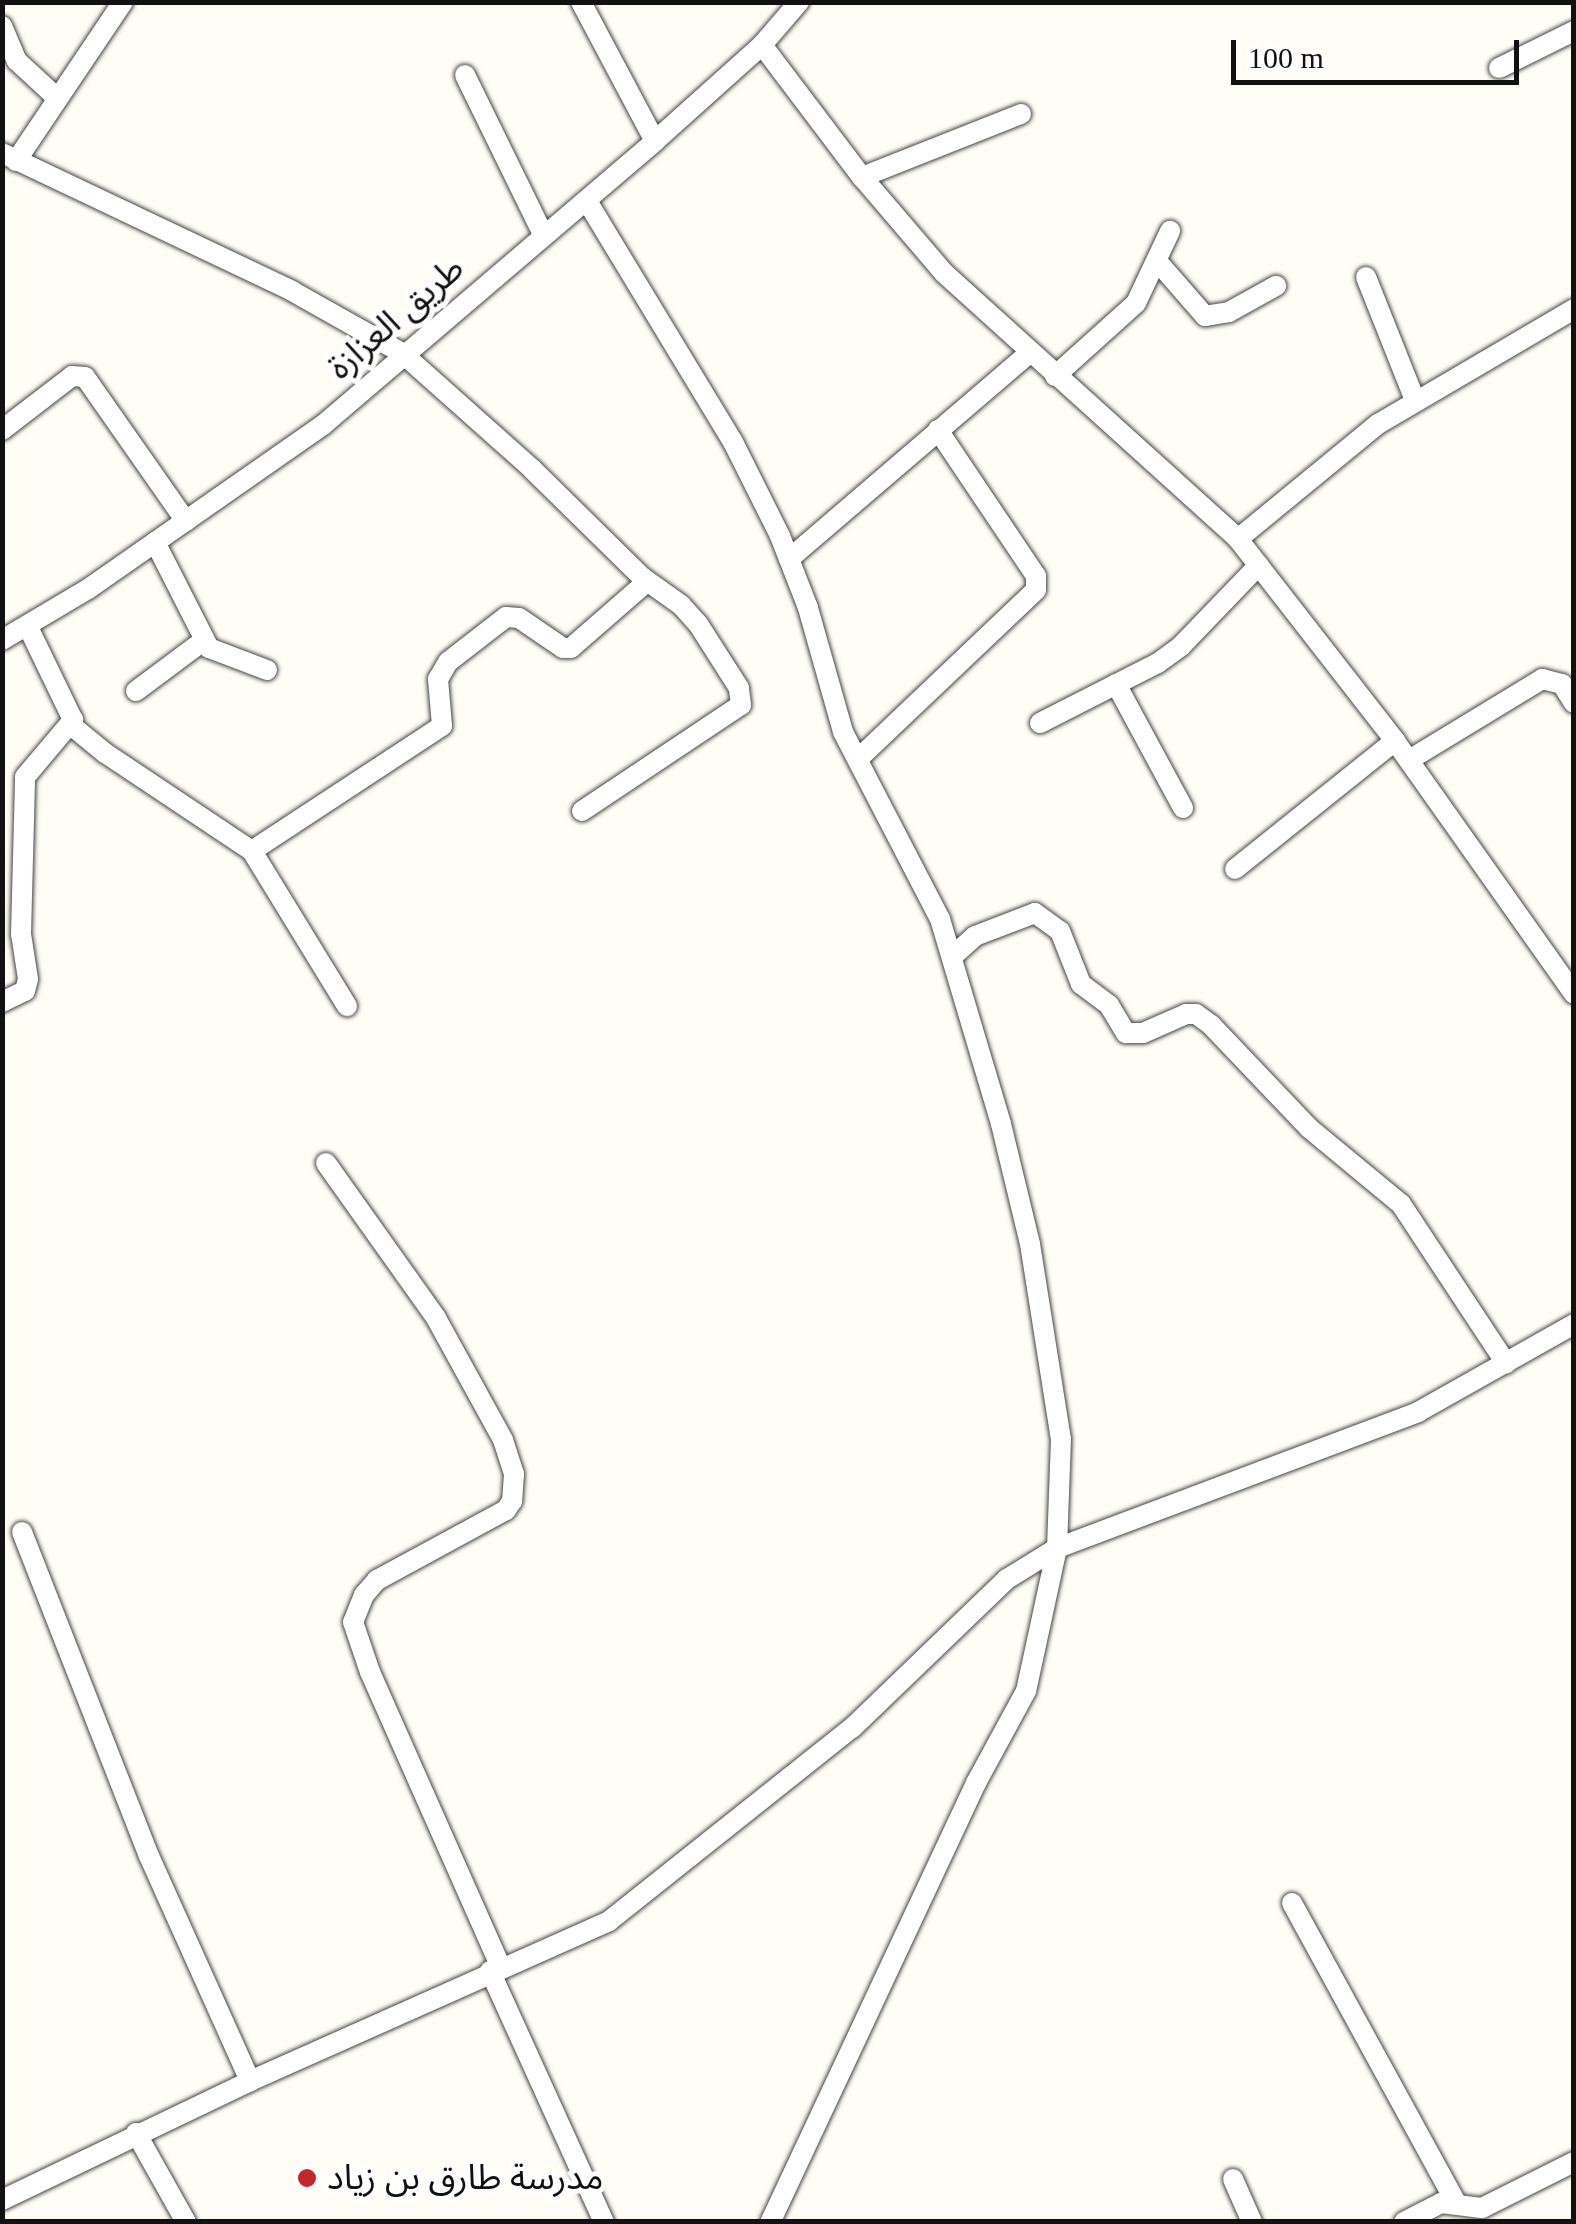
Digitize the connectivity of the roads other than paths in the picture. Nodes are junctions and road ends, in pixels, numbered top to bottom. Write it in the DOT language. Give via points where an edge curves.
graph roads {
  1 [pos="123,2"];
  2 [pos="581,2"];
  3 [pos="799,2"];
  4 [pos="777,12"];
  5 [pos="2,26"];
  6 [pos="1574,32"];
  7 [pos="762,45"];
  8 [pos="1498,68"];
  9 [pos="465,75"];
  10 [pos="56,98"];
  11 [pos="1020,114"];
  12 [pos="655,141"];
  13 [pos="9,157"];
  14 [pos="862,177"];
  15 [pos="586,201"];
  16 [pos="1170,230"];
  17 [pos="544,236"];
  18 [pos="1157,260"];
  19 [pos="1366,277"];
  20 [pos="1276,286"];
  21 [pos="1574,308"];
  22 [pos="402,353"];
  23 [pos="1029,353"];
  24 [pos="1055,376"];
  25 [pos="1415,400"];
  26 [pos="2,430"];
  27 [pos="938,430"];
  28 [pos="186,521"];
  29 [pos="1238,539"];
  30 [pos="156,542"];
  31 [pos="789,559"];
  32 [pos="1259,565"];
  33 [pos="643,578"];
  34 [pos="28,627"];
  35 [pos="2,640"];
  36 [pos="202,640"];
  37 [pos="267,670"];
  38 [pos="1116,684"];
  39 [pos="136,691"];
  40 [pos="1574,703"];
  41 [pos="1040,723"];
  42 [pos="72,726"];
  43 [pos="1395,741"];
  44 [pos="858,759"];
  45 [pos="1409,760"];
  46 [pos="1183,808"];
  47 [pos="582,811"];
  48 [pos="252,851"];
  49 [pos="1236,868"];
  50 [pos="954,955"];
  51 [pos="1572,990"];
  52 [pos="2,1002"];
  53 [pos="347,1006"];
  54 [pos="326,1163"];
  55 [pos="1574,1324"];
  56 [pos="1506,1363"];
  57 [pos="22,1532"];
  58 [pos="1057,1548"];
  59 [pos="1292,1903"];
  60 [pos="495,1968"];
  61 [pos="250,2081"];
  62 [pos="136,2134"];
  63 [pos="1574,2162"];
  64 [pos="1233,2180"];
  65 [pos="2,2200"];
  66 [pos="1456,2202"];
  67 [pos="186,2222"];
  68 [pos="604,2222"];
  69 [pos="770,2222"];
  70 [pos="1252,2222"];
  71 [pos="1404,2222"];
  1 -- 10 [label="street"];
  2 -- 12 [label="street"];
  3 -- 4 [label="street, طريق العزازة"];
  4 -- 7 [label="street, طريق العزازة"];
  5 -- 10 [label="street" via="17,62"];
  6 -- 8 [label="street"];
  7 -- 12 [label="street, طريق العزازة"];
  7 -- 14 [label="street"];
  9 -- 17 [label="street"];
  10 -- 13 [label="street"];
  11 -- 14 [label="street"];
  12 -- 15 [label="street, طريق العزازة"];
  13 -- 22 [label="street" via="292,291"];
  14 -- 23 [label="street" via="944,274"];
  15 -- 17 [label="street, طريق العزازة"];
  15 -- 31 [label="street" via="733,442"];
  16 -- 18 [label="street"];
  17 -- 22 [label="street, طريق العزازة"];
  18 -- 20 [label="street" via="1205,316 1229,312"];
  18 -- 24 [label="street" via="1136,303"];
  19 -- 25 [label="street"];
  21 -- 25 [label="street"];
  22 -- 28 [label="street, طريق العزازة" via="323,425"];
  22 -- 33 [label="street"];
  23 -- 24 [label="street"];
  23 -- 27 [label="street"];
  24 -- 29 [label="street"];
  25 -- 29 [label="street" via="1352,442"];
  26 -- 28 [label="street" via="72,376 85,377"];
  27 -- 31 [label="street"];
  27 -- 44 [label="street" via="1036,576 1036,590"];
  28 -- 30 [label="street, طريق العزازة"];
  29 -- 32 [label="street"];
  30 -- 34 [label="street, طريق العزازة"];
  30 -- 36 [label="street"];
  31 -- 44 [label="street" via="837,716"];
  32 -- 38 [label="street" via="1181,646"];
  32 -- 43 [label="street"];
  33 -- 47 [label="street" via="698,624 740,688 741,705"];
  33 -- 48 [label="street" via="642,586 571,648 506,617 448,662 438,680 442,726"];
  34 -- 35 [label="street, طريق العزازة"];
  34 -- 42 [label="street"];
  36 -- 37 [label="street"];
  36 -- 39 [label="street"];
  38 -- 41 [label="street"];
  38 -- 46 [label="street"];
  40 -- 45 [label="street" via="1562,684 1542,679"];
  42 -- 48 [label="street"];
  42 -- 52 [label="street" via="24,777 22,934 28,980 25,992"];
  43 -- 45 [label="street"];
  43 -- 49 [label="street"];
  44 -- 50 [label="street"];
  45 -- 51 [label="street"];
  48 -- 53 [label="street"];
  50 -- 56 [label="street" via="989,929 1035,913 1060,931 1081,984 1109,1006 1126,1032 1143,1033 1186,1014 1212,1025 1309,1128 1400,1204"];
  50 -- 58 [label="street" via="1030,1244 1061,1440"];
  54 -- 60 [label="street" via="436,1318 503,1440 514,1474 506,1510 377,1580 354,1622"];
  55 -- 56 [label="street"];
  56 -- 58 [label="street" via="1418,1412"];
  57 -- 61 [label="street" via="149,1856"];
  58 -- 60 [label="street" via="1007,1579 852,1728 622,1912"];
  58 -- 69 [label="street" via="1026,1692 976,1783"];
  59 -- 66 [label="street"];
  60 -- 61 [label="street"];
  60 -- 68 [label="street"];
  61 -- 62 [label="street"];
  62 -- 65 [label="street"];
  62 -- 67 [label="street"];
  63 -- 66 [label="street" via="1482,2208"];
  64 -- 70 [label="street"];
  66 -- 71 [label="street"];
}
